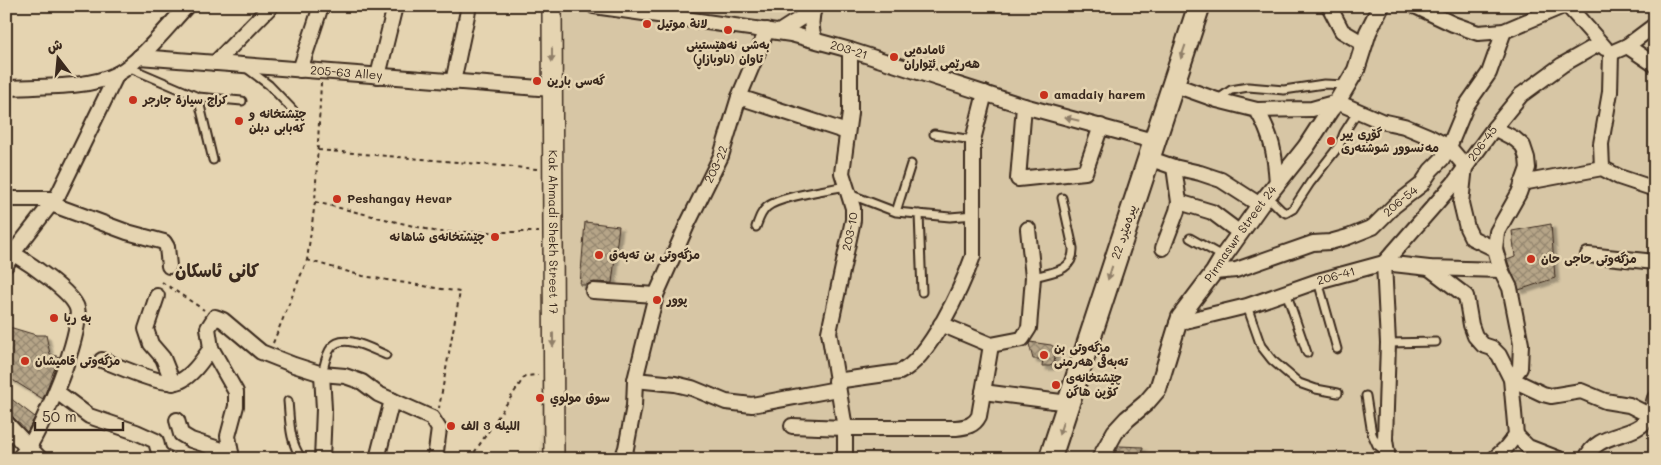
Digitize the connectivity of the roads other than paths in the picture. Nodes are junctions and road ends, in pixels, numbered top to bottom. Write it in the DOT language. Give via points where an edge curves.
graph roads {
  1 [pos="187,6"];
  2 [pos="271,6"];
  3 [pos="321,6"];
  4 [pos="395,6"];
  5 [pos="470,6"];
  6 [pos="552,6"];
  7 [pos="594,6"];
  8 [pos="1198,6"];
  9 [pos="1329,6"];
  10 [pos="1382,6"];
  11 [pos="1415,6"];
  12 [pos="1563,6"];
  13 [pos="1568,6"];
  14 [pos="814,7"];
  15 [pos="1655,25"];
  16 [pos="773,31"];
  17 [pos="1504,31"];
  18 [pos="815,40"];
  19 [pos="1364,44"];
  20 [pos="1599,44"];
  21 [pos="1627,46"];
  22 [pos="850,50"];
  23 [pos="1611,53"];
  24 [pos="139,57"];
  25 [pos="215,63"];
  26 [pos="242,65"];
  27 [pos="1655,65"];
  28 [pos="122,70"];
  29 [pos="300,70"];
  30 [pos="378,76"];
  31 [pos="453,82"];
  32 [pos="1172,84"];
  33 [pos="1347,85"];
  34 [pos="6,88"];
  35 [pos="552,89"];
  36 [pos="985,93"];
  37 [pos="198,97"];
  38 [pos="740,98"];
  39 [pos="1217,100"];
  40 [pos="242,101"];
  41 [pos="1337,102"];
  42 [pos="1024,106"];
  43 [pos="293,110"];
  44 [pos="1258,110"];
  45 [pos="1358,112"];
  46 [pos="1101,126"];
  47 [pos="1494,128"];
  48 [pos="847,132"];
  49 [pos="934,134"];
  50 [pos="973,140"];
  51 [pos="1449,147"];
  52 [pos="1150,149"];
  53 [pos="213,160"];
  54 [pos="911,164"];
  55 [pos="1465,166"];
  56 [pos="1174,167"];
  57 [pos="1602,168"];
  58 [pos="1522,183"];
  59 [pos="1655,189"];
  60 [pos="848,190"];
  61 [pos="1268,194"];
  62 [pos="1062,198"];
  63 [pos="6,199"];
  64 [pos="53,201"];
  65 [pos="1179,202"];
  66 [pos="896,212"];
  67 [pos="919,214"];
  68 [pos="974,215"];
  69 [pos="756,227"];
  70 [pos="1028,229"];
  71 [pos="1240,233"];
  72 [pos="1190,238"];
  73 [pos="1163,248"];
  74 [pos="1495,249"];
  75 [pos="1588,255"];
  76 [pos="1223,256"];
  77 [pos="10,259"];
  78 [pos="1655,262"];
  79 [pos="1384,263"];
  80 [pos="169,266"];
  81 [pos="1429,268"];
  82 [pos="1501,270"];
  83 [pos="1214,272"];
  84 [pos="1033,277"];
  85 [pos="1318,281"];
  86 [pos="593,291"];
  87 [pos="922,292"];
  88 [pos="1286,292"];
  89 [pos="656,295"];
  90 [pos="157,296"];
  91 [pos="1247,306"];
  92 [pos="1177,323"];
  93 [pos="941,324"];
  94 [pos="1436,342"];
  95 [pos="1388,343"];
  96 [pos="991,345"];
  97 [pos="211,348"];
  98 [pos="1336,349"];
  99 [pos="1307,352"];
  100 [pos="386,355"];
  101 [pos="102,360"];
  102 [pos="322,374"];
  103 [pos="1511,379"];
  104 [pos="635,380"];
  105 [pos="173,383"];
  106 [pos="837,385"];
  107 [pos="57,392"];
  108 [pos="983,392"];
  109 [pos="1338,392"];
  110 [pos="1366,396"];
  111 [pos="1655,398"];
  112 [pos="392,400"];
  113 [pos="288,401"];
  114 [pos="1069,403"];
  115 [pos="1652,417"];
  116 [pos="177,420"];
  117 [pos="6,424"];
  118 [pos="792,426"];
  119 [pos="845,428"];
  120 [pos="1516,435"];
  121 [pos="29,455"];
  122 [pos="230,456"];
  123 [pos="1387,456"];
  124 [pos="554,458"];
  125 [pos="168,459"];
  126 [pos="302,459"];
  127 [pos="322,459"];
  128 [pos="377,459"];
  129 [pos="434,459"];
  130 [pos="550,459"];
  131 [pos="559,459"];
  132 [pos="622,459"];
  133 [pos="845,459"];
  134 [pos="1050,459"];
  135 [pos="1100,459"];
  136 [pos="1494,459"];
  137 [pos="1559,459"];
  138 [pos="1586,459"];
  1 -- 24 [label="street"];
  2 -- 25 [label="street"];
  3 -- 29 [label="street"];
  4 -- 30 [label="street"];
  5 -- 31 [label="street"];
  6 -- 35 [label="main road, Kak Ahmadi Shekh Street 17, one-way"];
  7 -- 16 [label="street, 203-21"];
  8 -- 32 [label="main road, 22 پیرەمێرد, one-way"];
  9 -- 19 [label="street" via="1342,31"];
  10 -- 19 [label="street, Pirmaswr Street 24"];
  11 -- 17 [label="street" via="1478,33"];
  12 -- 17 [label="street"];
  13 -- 20 [label="street"];
  14 -- 16 [label="street" via="801,18"];
  14 -- 18 [label="street" via="811,27"];
  15 -- 21 [label="street"];
  16 -- 18 [label="street, 203-21"];
  16 -- 38 [label="street, 203-22"];
  17 -- 51 [label="street, 206-54" via="1489,73 1466,106"];
  18 -- 22 [label="street, 203-21"];
  19 -- 33 [label="street, Pirmaswr Street 24" via="1356,70"];
  20 -- 23 [label="street"];
  20 -- 47 [label="street, 206-45" via="1562,65 1521,95"];
  21 -- 23 [label="street"];
  21 -- 27 [label="street"];
  22 -- 36 [label="street, 203-21"];
  22 -- 48 [label="street, 203-10"];
  23 -- 57 [label="street" via="1610,92 1600,144"];
  24 -- 25 [label="street, 205-63 Alley"];
  24 -- 28 [label="street"];
  25 -- 26 [label="street, 205-63 Alley"];
  26 -- 29 [label="street, 205-63 Alley"];
  26 -- 43 [label="lane" via="269,85"];
  28 -- 34 [label="street" via="92,81 68,85"];
  28 -- 37 [label="lane"];
  28 -- 64 [label="street"];
  29 -- 30 [label="street, 205-63 Alley"];
  30 -- 31 [label="street, 205-63 Alley"];
  31 -- 35 [label="street, 205-63 Alley"];
  32 -- 39 [label="street"];
  32 -- 52 [label="main road, 22 پیرەمێرد"];
  33 -- 39 [label="lane" via="1324,84 1284,90 1248,87 1231,90"];
  33 -- 41 [label="street, Pirmaswr Street 24"];
  35 -- 124 [label="main road, Kak Ahmadi Shekh Street 17, one-way"];
  36 -- 42 [label="street, 203-21"];
  36 -- 50 [label="street"];
  37 -- 40 [label="lane"];
  37 -- 53 [label="lane"];
  38 -- 48 [label="street"];
  38 -- 89 [label="street, 203-22" via="721,156"];
  39 -- 44 [label="street"];
  41 -- 44 [label="street" via="1312,109"];
  41 -- 45 [label="street"];
  41 -- 61 [label="street, Pirmaswr Street 24"];
  46 -- 42 [label="street, 203-21, one-way"];
  42 -- 46 [label="street" via="1018,179 1085,172"];
  44 -- 61 [label="street" via="1267,127 1275,158"];
  45 -- 51 [label="street" via="1404,126"];
  45 -- 61 [label="lane" via="1339,146 1292,210 1286,213 1281,210"];
  46 -- 52 [label="street, 203-21"];
  47 -- 55 [label="street, 206-45"];
  47 -- 58 [label="street" via="1523,146 1528,168"];
  48 -- 60 [label="street, 203-10" via="842,173"];
  49 -- 50 [label="lane"];
  50 -- 68 [label="street"];
  51 -- 55 [label="street"];
  51 -- 83 [label="street, 206-54" via="1421,184 1373,227 1330,242 1306,245 1236,270"];
  52 -- 56 [label="street, 203-21"];
  52 -- 114 [label="main road, 22 پیرەمێرد, one-way"];
  54 -- 66 [label="lane"];
  55 -- 74 [label="street" via="1461,203 1467,228 1472,238"];
  55 -- 79 [label="street, 206-45"];
  56 -- 61 [label="street, 203-21"];
  56 -- 65 [label="street"];
  57 -- 58 [label="street"];
  57 -- 59 [label="street"];
  58 -- 74 [label="street" via="1497,232"];
  60 -- 66 [label="lane"];
  60 -- 69 [label="lane" via="788,198 769,205"];
  60 -- 106 [label="street, 203-10" via="854,208 852,228 829,332"];
  61 -- 71 [label="street, Pirmaswr Street 24"];
  62 -- 84 [label="lane" via="1073,248 1071,262 1058,270"];
  63 -- 64 [label="street"];
  64 -- 77 [label="street"];
  64 -- 80 [label="street" via="127,232 164,242"];
  65 -- 71 [label="street" via="1212,212"];
  65 -- 73 [label="street"];
  66 -- 67 [label="lane"];
  67 -- 68 [label="lane"];
  67 -- 87 [label="lane"];
  68 -- 93 [label="street" via="973,256"];
  70 -- 84 [label="street"];
  71 -- 76 [label="street, Pirmaswr Street 24"];
  72 -- 76 [label="lane"];
  74 -- 82 [label="street"];
  75 -- 78 [label="street"];
  76 -- 83 [label="street, Pirmaswr Street 24"];
  77 -- 107 [label="street" via="54,282 77,307 76,333"];
  79 -- 81 [label="street, 206-41"];
  79 -- 85 [label="street, 206-41"];
  79 -- 95 [label="street"];
  81 -- 82 [label="street, 206-41"];
  81 -- 103 [label="street" via="1466,296 1475,336 1499,355"];
  82 -- 103 [label="street" via="1510,288 1521,344 1520,368"];
  83 -- 92 [label="street, Pirmaswr Street 24"];
  84 -- 96 [label="street" via="1029,328 1022,339"];
  85 -- 88 [label="street, 206-41"];
  85 -- 98 [label="lane"];
  86 -- 89 [label="street"];
  88 -- 91 [label="street, 206-41"];
  88 -- 99 [label="lane"];
  89 -- 104 [label="street, 203-22"];
  90 -- 105 [label="street" via="146,329"];
  91 -- 92 [label="street, 206-41"];
  91 -- 109 [label="lane" via="1261,346 1272,360 1299,383"];
  92 -- 135 [label="street, Pirmaswr Street 24" via="1158,389 1115,432"];
  93 -- 96 [label="street"];
  93 -- 106 [label="street" via="909,368"];
  94 -- 95 [label="lane"];
  95 -- 123 [label="street"];
  96 -- 108 [label="street"];
  97 -- 102 [label="street" via="208,328 215,317 261,352"];
  97 -- 105 [label="street" via="188,375"];
  97 -- 122 [label="street" via="236,392 236,406 228,436"];
  100 -- 102 [label="lane" via="348,340 338,342 331,348"];
  101 -- 105 [label="street" via="146,377"];
  102 -- 112 [label="street" via="345,376 362,382"];
  102 -- 127 [label="street"];
  103 -- 115 [label="street" via="1551,396 1581,391 1605,401 1630,405"];
  103 -- 120 [label="street"];
  104 -- 106 [label="street" via="675,384 726,402 752,405"];
  104 -- 132 [label="street, 203-22" via="631,423"];
  106 -- 119 [label="street, 203-10"];
  107 -- 121 [label="street"];
  107 -- 125 [label="street" via="89,416 156,441 160,455"];
  108 -- 114 [label="street"];
  108 -- 119 [label="street" via="976,422 964,427"];
  110 -- 123 [label="lane" via="1372,434"];
  111 -- 115 [label="street"];
  112 -- 128 [label="street"];
  112 -- 129 [label="street" via="432,418 436,423 439,429"];
  113 -- 126 [label="lane" via="291,436"];
  114 -- 134 [label="main road, 22 پیرەمێرد, one-way"];
  115 -- 138 [label="street" via="1640,427 1598,443"];
  116 -- 122 [label="street" via="182,434"];
  117 -- 121 [label="street"];
  118 -- 119 [label="street"];
  119 -- 133 [label="street, 203-10"];
  120 -- 136 [label="street"];
  120 -- 137 [label="street" via="1528,447"];
  124 -- 130 [label="street"];
  124 -- 131 [label="street"];
}
